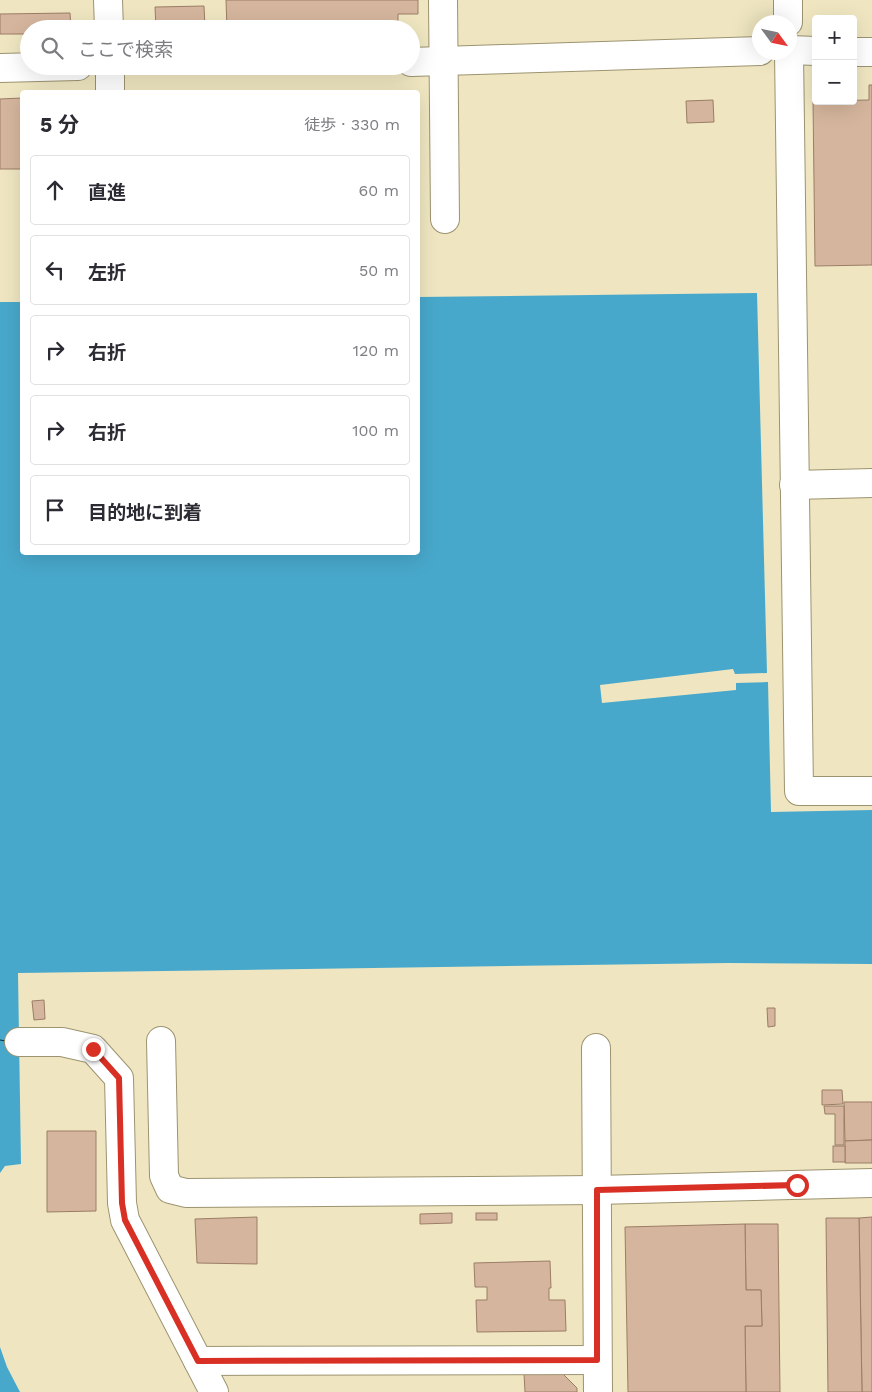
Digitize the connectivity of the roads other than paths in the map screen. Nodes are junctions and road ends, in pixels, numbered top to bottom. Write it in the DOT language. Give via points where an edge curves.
graph roads {
  1 [pos="108,0"];
  2 [pos="443,0"];
  3 [pos="788,0"];
  4 [pos="788,15"];
  5 [pos="109,20"];
  6 [pos="752,51"];
  7 [pos="797,51"];
  8 [pos="812,51"];
  9 [pos="857,52"];
  10 [pos="872,52"];
  11 [pos="789,60"];
  12 [pos="420,62"];
  13 [pos="443,62"];
  14 [pos="20,67"];
  15 [pos="0,68"];
  16 [pos="110,75"];
  17 [pos="110,90"];
  18 [pos="445,219"];
  19 [pos="872,483"];
  20 [pos="794,485"];
  21 [pos="872,791"];
  22 [pos="161,1041"];
  23 [pos="19,1042"];
  24 [pos="596,1048"];
  25 [pos="872,1183"];
  26 [pos="597,1190"];
  27 [pos="597,1360"];
  28 [pos="198,1361"];
  29 [pos="214,1392"];
  30 [pos="598,1392"];
  1 -- 5 [label="street"];
  2 -- 13 [label="street"];
  3 -- 4 [label="street"];
  6 -- 13 [label="street"];
  7 -- 8 [label="street"];
  9 -- 10 [label="street"];
  11 -- 20 [label="street"];
  12 -- 13 [label="street"];
  13 -- 18 [label="street"];
  14 -- 15 [label="street"];
  16 -- 17 [label="street"];
  19 -- 20 [label="street"];
  20 -- 21 [label="street" via="799,791"];
  22 -- 26 [label="street" via="164,1176 170,1189 186,1193"];
  23 -- 28 [label="street" via="62,1042 93,1049 119,1078 125,1220"];
  24 -- 26 [label="street"];
  25 -- 26 [label="street"];
  26 -- 27 [label="street"];
  27 -- 28 [label="street"];
  27 -- 30 [label="street"];
  28 -- 29 [label="street"];
}
